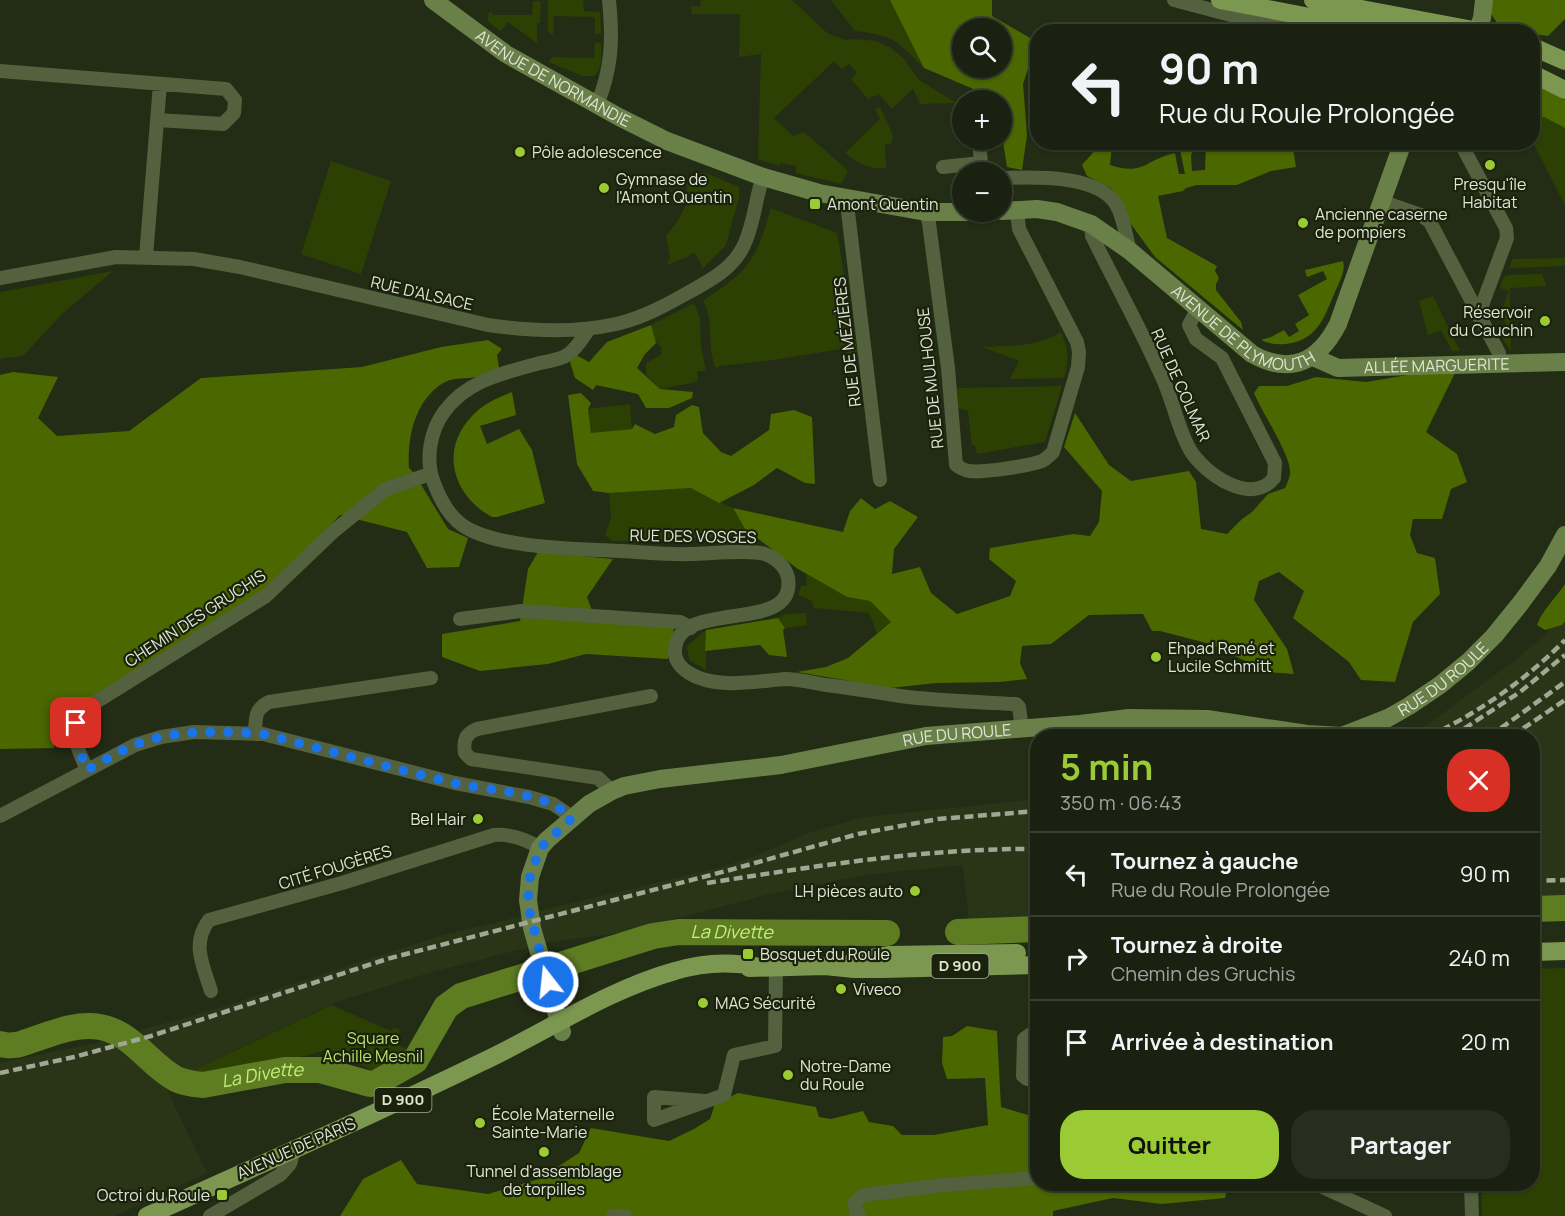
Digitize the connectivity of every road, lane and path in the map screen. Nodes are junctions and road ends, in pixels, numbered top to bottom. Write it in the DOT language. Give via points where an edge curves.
graph roads {
  1 [pos="433,0"];
  2 [pos="609,0"];
  3 [pos="1174,0"];
  4 [pos="1220,0"];
  5 [pos="1313,0"];
  6 [pos="1484,0"];
  7 [pos="1278,24"];
  8 [pos="1346,24"];
  9 [pos="1442,24"];
  10 [pos="1481,24"];
  11 [pos="1540,50"];
  12 [pos="1565,61"];
  13 [pos="0,71"];
  14 [pos="1540,78"];
  15 [pos="160,84"];
  16 [pos="1565,90"];
  17 [pos="597,105"];
  18 [pos="157,120"];
  19 [pos="1399,150"];
  20 [pos="1464,150"];
  21 [pos="943,167"];
  22 [pos="952,167"];
  23 [pos="763,177"];
  24 [pos="1012,178"];
  25 [pos="851,200"];
  26 [pos="1381,201"];
  27 [pos="1012,210"];
  28 [pos="926,212"];
  29 [pos="952,212"];
  30 [pos="1012,214"];
  31 [pos="1090,224"];
  32 [pos="1130,251"];
  33 [pos="147,257"];
  34 [pos="0,278"];
  35 [pos="1198,308"];
  36 [pos="1478,316"];
  37 [pos="590,328"];
  38 [pos="1313,357"];
  39 [pos="1565,362"];
  40 [pos="1499,364"];
  41 [pos="430,474"];
  42 [pos="880,480"];
  43 [pos="1565,535"];
  44 [pos="460,619"];
  45 [pos="691,627"];
  46 [pos="431,678"];
  47 [pos="651,696"];
  48 [pos="1022,729"];
  49 [pos="1276,729"];
  50 [pos="1360,729"];
  51 [pos="255,734"];
  52 [pos="87,770"];
  53 [pos="612,791"];
  54 [pos="0,816"];
  55 [pos="572,818"];
  56 [pos="540,848"];
  57 [pos="1565,938"];
  58 [pos="1540,939"];
  59 [pos="1565,951"];
  60 [pos="1540,952"];
  61 [pos="1030,953"];
  62 [pos="1030,964"];
  63 [pos="825,966"];
  64 [pos="768,967"];
  65 [pos="212,991"];
  66 [pos="560,1027"];
  67 [pos="1030,1035"];
  68 [pos="1030,1079"];
  69 [pos="705,1101"];
  70 [pos="294,1149"];
  71 [pos="1030,1179"];
  72 [pos="1331,1191"];
  73 [pos="1471,1191"];
  74 [pos="147,1216"];
  75 [pos="210,1216"];
  76 [pos="613,1216"];
  77 [pos="625,1216"];
  78 [pos="859,1216"];
  79 [pos="1385,1216"];
  80 [pos="1472,1216"];
  1 -- 17 [label="street, AVENUE DE NORMANDIE" via="506,54"];
  2 -- 17 [label="street" via="610,63"];
  3 -- 7 [label="street"];
  4 -- 8 [label="main road"];
  5 -- 9 [label="main road"];
  6 -- 10 [label="street"];
  11 -- 12 [label="main road"];
  13 -- 15 [label="street"];
  14 -- 16 [label="main road"];
  15 -- 18 [label="street"];
  15 -- 18 [label="street" via="226,88 235,100 234,112 223,124"];
  17 -- 23 [label="street, AVENUE DE NORMANDIE" via="667,141"];
  18 -- 33 [label="street"];
  19 -- 26 [label="street, AVENUE DE PLYMOUTH"];
  20 -- 36 [label="street" via="1506,228 1507,238"];
  21 -- 22 [label="street"];
  23 -- 25 [label="street, AVENUE DE NORMANDIE"];
  23 -- 37 [label="street, RUE D'ALSACE" via="743,247 725,270 650,313"];
  24 -- 32 [label="street" via="1072,181 1099,189 1116,206"];
  25 -- 28 [label="street"];
  25 -- 42 [label="street, RUE DE MÉZIÈRES" via="848,212"];
  26 -- 36 [label="street" via="1426,217"];
  26 -- 38 [label="street, AVENUE DE PLYMOUTH" via="1338,324"];
  27 -- 31 [label="street, AVENUE DE PLYMOUTH" via="1057,212"];
  28 -- 29 [label="street"];
  28 -- 30 [label="street, RUE DE MULHOUSE" via="948,369 956,465 973,471 1023,465 1048,457 1053,452 1078,367 1077,342"];
  31 -- 32 [label="street, AVENUE DE PLYMOUTH"];
  31 -- 35 [label="street, RUE DE COLMAR" via="1092,236 1163,378 1190,450 1203,466 1227,483 1256,489 1274,478 1275,462 1222,358 1191,332 1189,326"];
  32 -- 35 [label="street, AVENUE DE PLYMOUTH"];
  33 -- 34 [label="street, RUE D'ALSACE" via="87,261"];
  33 -- 37 [label="street, RUE D'ALSACE" via="194,259 240,267 506,328"];
  35 -- 38 [label="street, AVENUE DE PLYMOUTH" via="1266,362 1301,362"];
  36 -- 40 [label="street" via="1498,353"];
  37 -- 41 [label="street, RUE DES VOSGES" via="566,356 490,377 456,398 435,427 429,451"];
  38 -- 40 [label="street, ALLÉE MARGUERITE" via="1338,369"];
  39 -- 40 [label="street, ALLÉE MARGUERITE"];
  41 -- 45 [label="street, RUE DES VOSGES" via="450,514 463,526 493,538 585,549 765,554 784,567 788,587 782,602 750,614"];
  41 -- 52 [label="street, CHEMIN DES GRUCHIS" via="386,489 334,531 266,596 96,702 76,723 78,750"];
  43 -- 50 [label="street, RUE DU ROULE" via="1520,604 1468,662 1409,706"];
  44 -- 45 [label="street" via="521,611 680,622"];
  45 -- 48 [label="street" via="680,635 675,656 681,668 697,678 713,682 791,679 914,698 1016,704"];
  46 -- 51 [label="street" via="269,702 256,715"];
  47 -- 53 [label="street" via="477,729 464,739 465,753 471,759 598,778"];
  48 -- 49 [label="street, RUE DU ROULE" via="1129,718 1207,718"];
  48 -- 53 [label="street, RUE DU ROULE" via="926,736 782,765 660,779"];
  51 -- 52 [label="street" via="194,732 161,737 135,745"];
  51 -- 55 [label="street" via="529,797 553,804"];
  52 -- 54 [label="street"];
  53 -- 55 [label="street, RUE DU ROULE"];
  55 -- 56 [label="street, RUE DU ROULE"];
  56 -- 65 [label="street, CITÉ FOUGÈRES" via="506,834 494,835 209,920 201,931 199,946"];
  56 -- 66 [label="street, RUE DU ROULE" via="530,877 528,900"];
  57 -- 58 [label="main road"];
  59 -- 60 [label="main road"];
  61 -- 63 [label="main road, AVENUE DE PARIS / D 900" via="869,957"];
  62 -- 63 [label="main road, AVENUE DE PARIS / D 900" via="882,969"];
  63 -- 64 [label="main road, AVENUE DE PARIS / D 900"];
  64 -- 66 [label="main road, AVENUE DE PARIS / D 900" via="719,962 676,970 627,988"];
  64 -- 69 [label="street" via="775,1046 734,1055 724,1095"];
  66 -- 70 [label="main road, AVENUE DE PARIS / D 900" via="547,1038 510,1049"];
  67 -- 68 [label="street" via="1024,1039 1023,1076"];
  70 -- 74 [label="main road, AVENUE DE PARIS / D 900"];
  70 -- 75 [label="street" via="290,1164 280,1175"];
  71 -- 78 [label="street" via="864,1195 855,1202"];
  72 -- 79 [label="street"];
  73 -- 80 [label="street"];
  76 -- 77 [label="street"];
}
